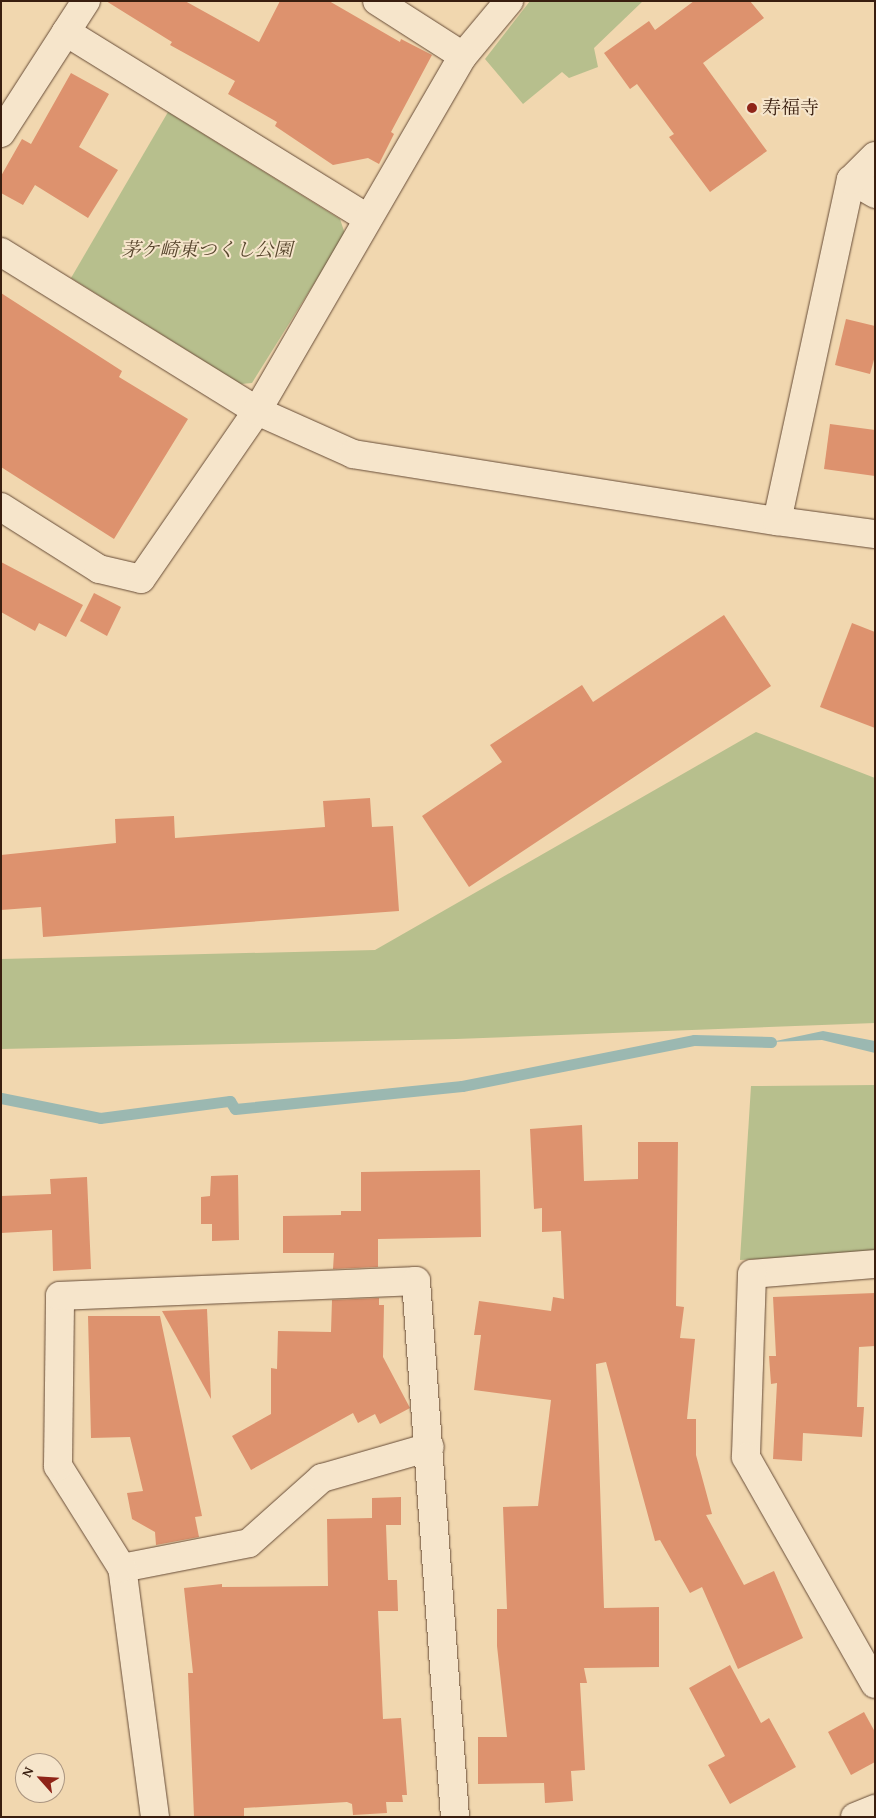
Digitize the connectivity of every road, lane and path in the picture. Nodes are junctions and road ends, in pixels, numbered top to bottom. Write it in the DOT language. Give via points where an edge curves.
graph roads {
  1 [pos="86,1"];
  2 [pos="377,1"];
  3 [pos="509,1"];
  4 [pos="66,32"];
  5 [pos="463,56"];
  6 [pos="1,133"];
  7 [pos="875,156"];
  8 [pos="851,180"];
  9 [pos="875,194"];
  10 [pos="367,218"];
  11 [pos="1,252"];
  12 [pos="257,411"];
  13 [pos="1,507"];
  14 [pos="777,522"];
  15 [pos="875,534"];
  16 [pos="875,1264"];
  17 [pos="430,1447"];
  18 [pos="122,1568"];
  19 [pos="875,1684"];
  20 [pos="875,1809"];
  21 [pos="155,1817"];
  22 [pos="455,1817"];
  23 [pos="855,1817"];
  1 -- 4 [label="street"];
  2 -- 5 [label="street"];
  3 -- 5 [label="street"];
  4 -- 6 [label="street"];
  4 -- 10 [label="street"];
  5 -- 10 [label="street"];
  7 -- 8 [label="street"];
  8 -- 9 [label="street"];
  8 -- 14 [label="street"];
  10 -- 12 [label="street"];
  11 -- 12 [label="street"];
  12 -- 13 [label="street" via="142,579 100,569"];
  12 -- 14 [label="street" via="353,454"];
  14 -- 15 [label="street"];
  16 -- 19 [label="street" via="752,1274 746,1457"];
  17 -- 18 [label="street" via="322,1478 249,1543"];
  17 -- 18 [label="street" via="416,1281 60,1296 58,1466"];
  17 -- 22 [label="street"];
  18 -- 21 [label="street"];
  20 -- 23 [label="street"];
}
